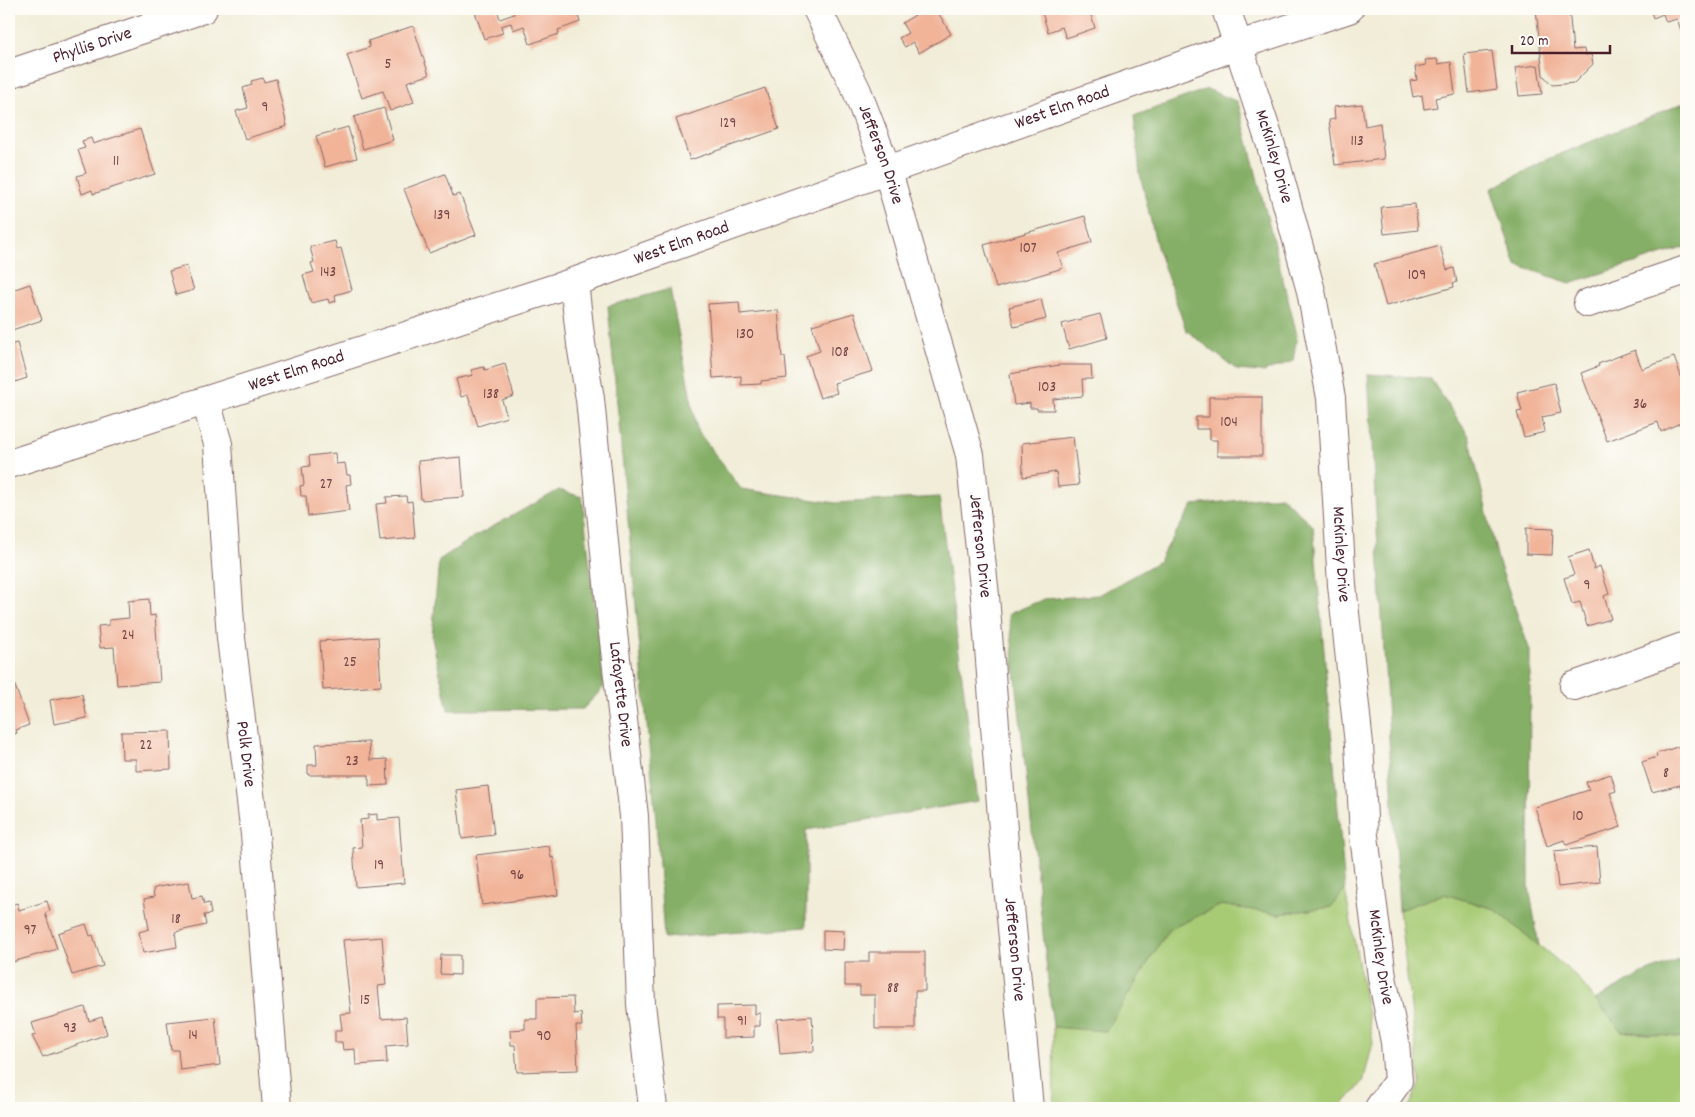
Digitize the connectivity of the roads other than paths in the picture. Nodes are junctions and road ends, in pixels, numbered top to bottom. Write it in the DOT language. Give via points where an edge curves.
graph roads {
  1 [pos="203,9"];
  2 [pos="817,9"];
  3 [pos="1226,9"];
  4 [pos="1349,9"];
  5 [pos="1239,45"];
  6 [pos="9,74"];
  7 [pos="888,172"];
  8 [pos="1686,270"];
  9 [pos="574,282"];
  10 [pos="1588,303"];
  11 [pos="206,401"];
  12 [pos="9,464"];
  13 [pos="1686,646"];
  14 [pos="1574,686"];
  15 [pos="1380,1107"];
  16 [pos="276,1108"];
  17 [pos="653,1108"];
  18 [pos="1029,1108"];
  1 -- 6 [label="street, Phyllis Drive"];
  2 -- 7 [label="street, Jefferson Drive" via="857,90"];
  3 -- 5 [label="street, McKinley Drive"];
  4 -- 5 [label="street, West Elm Road"];
  5 -- 7 [label="street, West Elm Road"];
  5 -- 15 [label="street, McKinley Drive" via="1270,142 1311,291 1331,398 1342,585 1359,744 1364,836 1398,1081"];
  7 -- 9 [label="street, West Elm Road"];
  7 -- 18 [label="street, Jefferson Drive" via="970,455"];
  8 -- 10 [label="street"];
  9 -- 11 [label="street, West Elm Road"];
  9 -- 17 [label="street, Lafayette Drive" via="590,400 634,816 641,1004"];
  11 -- 12 [label="street, West Elm Road"];
  11 -- 16 [label="street, Polk Drive" via="218,444 231,638 255,834"];
  13 -- 14 [label="street"];
}
